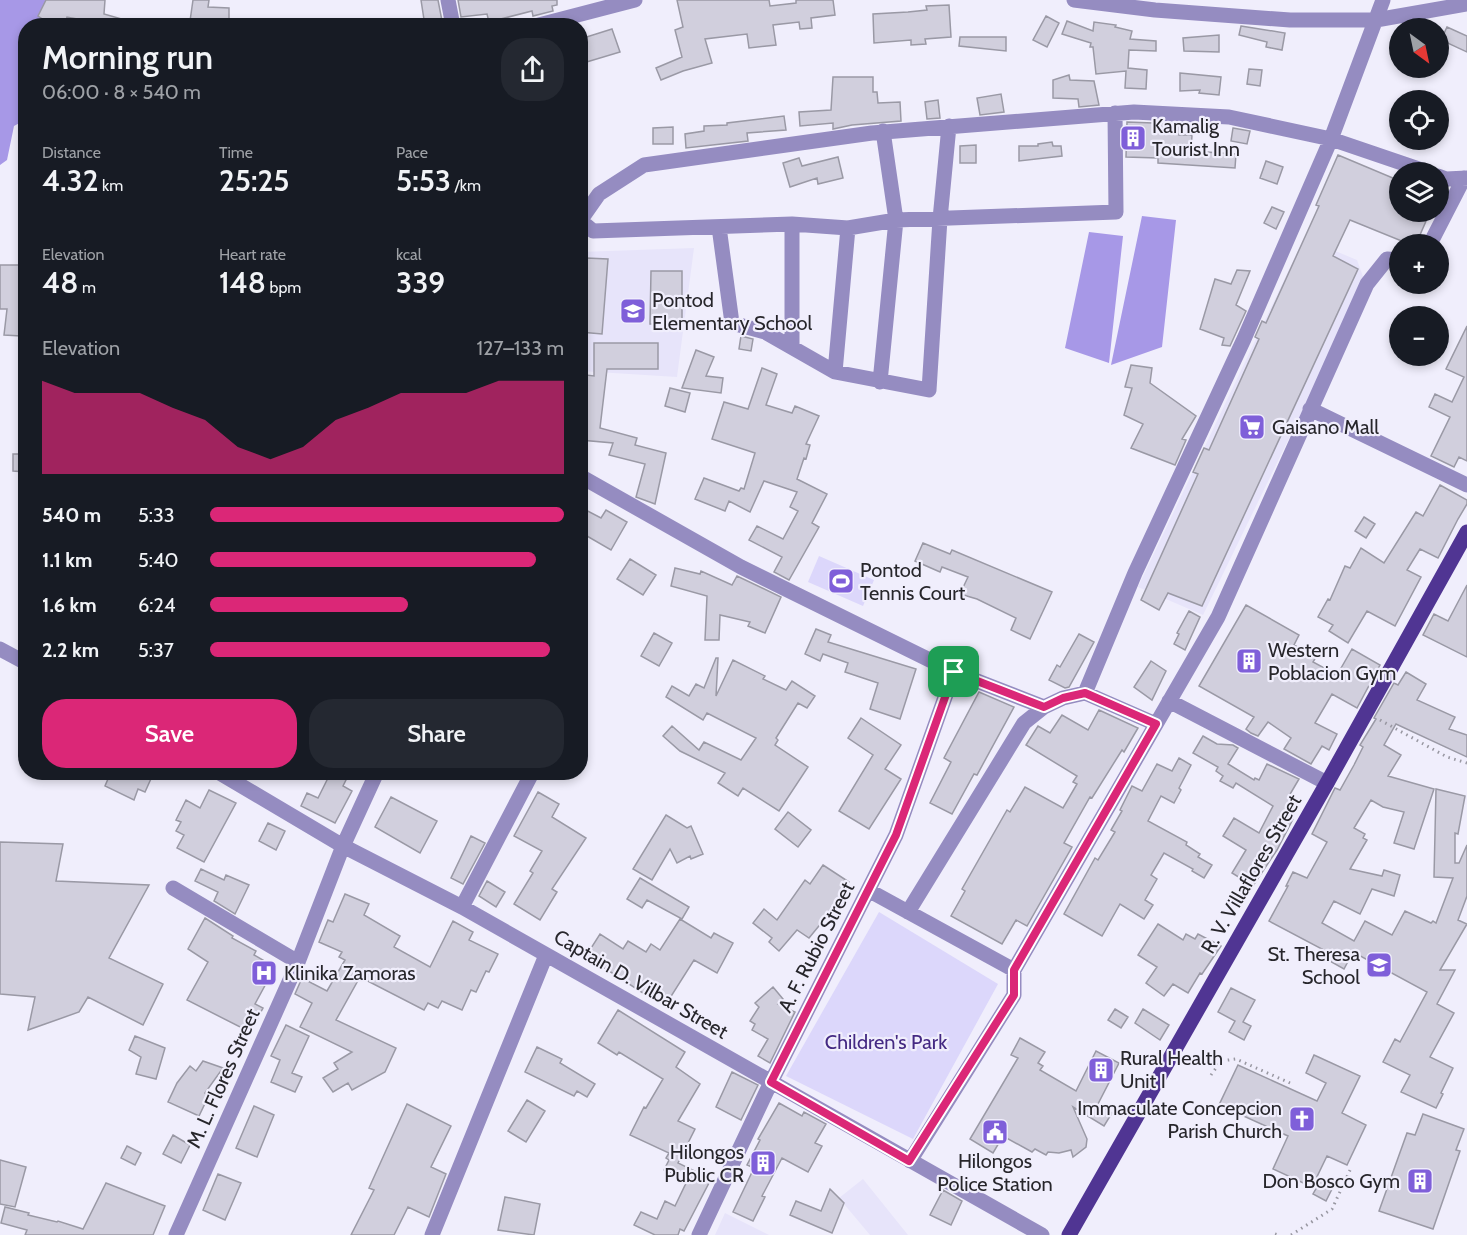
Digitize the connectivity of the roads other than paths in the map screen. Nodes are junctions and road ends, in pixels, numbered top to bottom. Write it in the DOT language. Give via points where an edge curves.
graph roads {
  1 [pos="448,0"];
  2 [pos="635,0"];
  3 [pos="1074,0"];
  4 [pos="1383,0"];
  5 [pos="1467,4"];
  6 [pos="451,18"];
  7 [pos="566,18"];
  8 [pos="1376,20"];
  9 [pos="1116,113"];
  10 [pos="949,126"];
  11 [pos="883,131"];
  12 [pos="1331,139"];
  13 [pos="1399,162"];
  14 [pos="1466,178"];
  15 [pos="1449,179"];
  16 [pos="588,210"];
  17 [pos="940,219"];
  18 [pos="896,220"];
  19 [pos="792,224"];
  20 [pos="588,227"];
  21 [pos="718,227"];
  22 [pos="848,228"];
  23 [pos="1435,234"];
  24 [pos="1389,259"];
  25 [pos="792,347"];
  26 [pos="835,372"];
  27 [pos="880,382"];
  28 [pos="1310,408"];
  29 [pos="588,481"];
  30 [pos="1467,485"];
  31 [pos="1467,532"];
  32 [pos="0,649"];
  33 [pos="18,659"];
  34 [pos="954,672"];
  35 [pos="1085,693"];
  36 [pos="1169,701"];
  37 [pos="1044,707"];
  38 [pos="1156,724"];
  39 [pos="232,780"];
  40 [pos="373,780"];
  41 [pos="528,780"];
  42 [pos="1327,783"];
  43 [pos="343,846"];
  44 [pos="173,888"];
  45 [pos="868,890"];
  46 [pos="462,907"];
  47 [pos="908,912"];
  48 [pos="546,955"];
  49 [pos="298,962"];
  50 [pos="1014,970"];
  51 [pos="771,1082"];
  52 [pos="909,1161"];
  53 [pos="176,1235"];
  54 [pos="432,1235"];
  55 [pos="699,1235"];
  56 [pos="1042,1235"];
  57 [pos="1069,1235"];
  1 -- 6 [label="street"];
  2 -- 7 [label="street"];
  3 -- 8 [label="street" via="1290,20"];
  4 -- 8 [label="street"];
  5 -- 8 [label="street"];
  8 -- 12 [label="street"];
  9 -- 10 [label="street"];
  9 -- 12 [label="street" via="1229,117"];
  9 -- 17 [label="street" via="1116,212"];
  10 -- 11 [label="street"];
  10 -- 17 [label="street"];
  11 -- 16 [label="street" via="644,165 599,194"];
  11 -- 18 [label="street"];
  12 -- 13 [label="street"];
  12 -- 35 [label="street" via="1244,339 1135,573"];
  14 -- 15 [label="street"];
  14 -- 23 [label="street"];
  17 -- 18 [label="street"];
  17 -- 27 [label="street" via="929,390"];
  18 -- 22 [label="street"];
  18 -- 27 [label="street"];
  19 -- 21 [label="street"];
  19 -- 22 [label="street"];
  19 -- 25 [label="street"];
  20 -- 21 [label="street" via="593,231"];
  21 -- 25 [label="street" via="732,323 765,332"];
  22 -- 26 [label="street"];
  24 -- 28 [label="street" via="1366,284"];
  25 -- 26 [label="street"];
  26 -- 27 [label="street"];
  28 -- 30 [label="street"];
  28 -- 36 [label="street" via="1218,617"];
  29 -- 34 [label="street" via="741,567"];
  31 -- 42 [label="main road, R. V. Villaflores Street"];
  32 -- 33 [label="street"];
  34 -- 37 [label="street"];
  34 -- 45 [label="street, A. F. Rubio Street" via="896,835"];
  35 -- 37 [label="street"];
  35 -- 38 [label="street"];
  36 -- 38 [label="street"];
  36 -- 42 [label="street"];
  37 -- 47 [label="street" via="1024,723"];
  38 -- 50 [label="street"];
  39 -- 43 [label="street, Captain D. Vilbar Street"];
  40 -- 43 [label="street, M. L. Flores Street"];
  41 -- 46 [label="street"];
  42 -- 57 [label="main road, R. V. Villaflores Street"];
  43 -- 46 [label="street, Captain D. Vilbar Street"];
  43 -- 49 [label="street, M. L. Flores Street"];
  44 -- 49 [label="street"];
  45 -- 47 [label="street"];
  45 -- 51 [label="street, A. F. Rubio Street"];
  46 -- 48 [label="street, Captain D. Vilbar Street"];
  47 -- 50 [label="street"];
  48 -- 51 [label="street, Captain D. Vilbar Street"];
  48 -- 54 [label="street"];
  49 -- 53 [label="street, M. L. Flores Street"];
  50 -- 52 [label="street" via="1014,995"];
  51 -- 52 [label="street, Captain D. Vilbar Street"];
  51 -- 55 [label="street, A. F. Rubio Street"];
  52 -- 56 [label="street, Captain D. Vilbar Street"];
}
